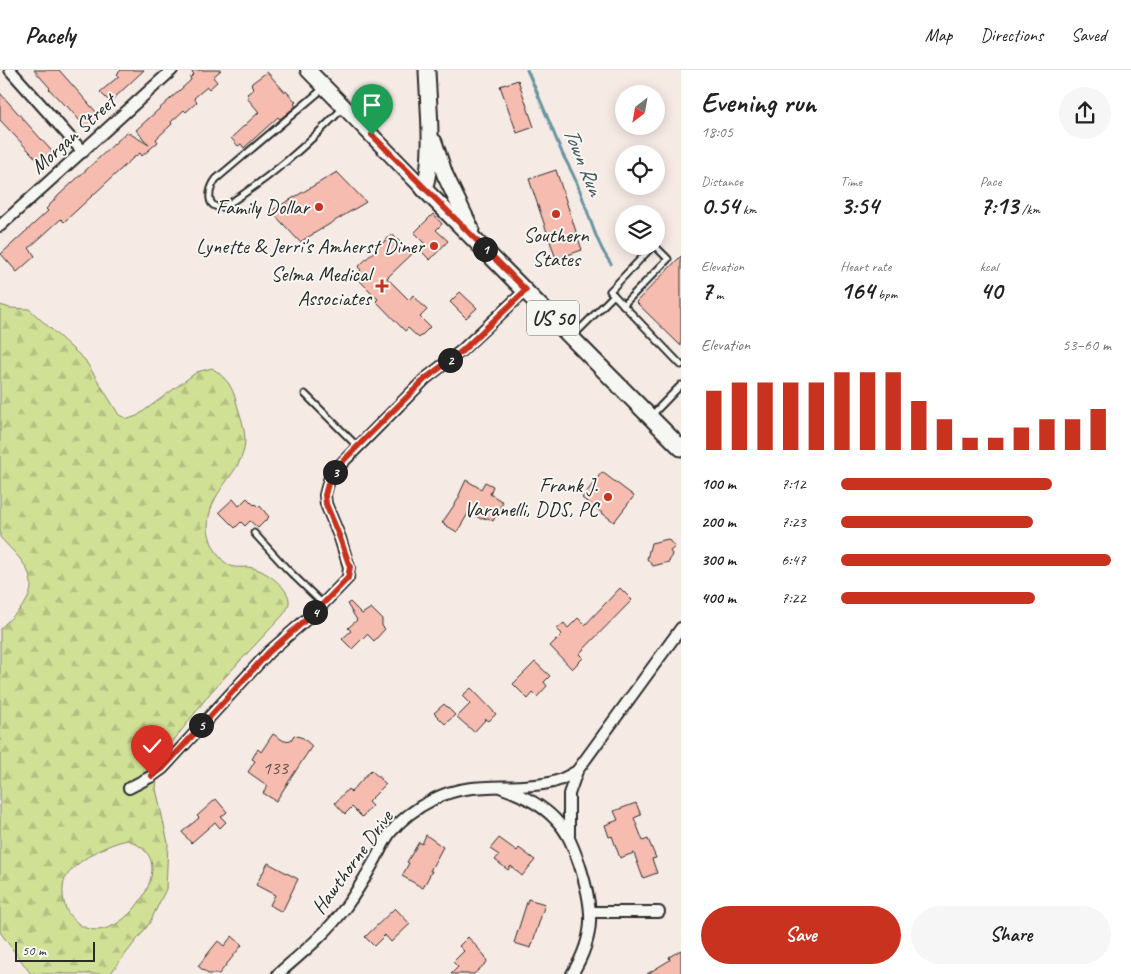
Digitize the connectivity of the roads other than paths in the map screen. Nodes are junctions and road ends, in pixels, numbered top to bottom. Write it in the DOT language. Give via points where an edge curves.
graph roads {
  1 [pos="10,70"];
  2 [pos="172,70"];
  3 [pos="308,70"];
  4 [pos="427,70"];
  5 [pos="325,87"];
  6 [pos="344,107"];
  7 [pos="429,124"];
  8 [pos="83,152"];
  9 [pos="424,188"];
  10 [pos="0,226"];
  11 [pos="478,241"];
  12 [pos="646,255"];
  13 [pos="664,255"];
  14 [pos="526,290"];
  15 [pos="612,293"];
  16 [pos="623,305"];
  17 [pos="572,337"];
  18 [pos="681,365"];
  19 [pos="681,385"];
  20 [pos="305,394"];
  21 [pos="650,417"];
  22 [pos="358,446"];
  23 [pos="681,448"];
  24 [pos="254,533"];
  25 [pos="323,604"];
  26 [pos="681,628"];
  27 [pos="578,771"];
  28 [pos="497,786"];
  29 [pos="129,788"];
  30 [pos="568,836"];
  31 [pos="591,912"];
  32 [pos="659,912"];
  33 [pos="278,974"];
  34 [pos="572,974"];
  1 -- 8 [label="street"];
  2 -- 8 [label="street, Morgan Street"];
  3 -- 5 [label="street"];
  4 -- 7 [label="main road, US 50"];
  5 -- 6 [label="street"];
  5 -- 6 [label="lane" via="216,180 209,193 213,205 224,207 277,169 314,139"];
  6 -- 9 [label="street"];
  7 -- 9 [label="main road, US 50" via="429,172"];
  7 -- 11 [label="main road, US 50" via="445,175"];
  8 -- 10 [label="street, Morgan Street"];
  9 -- 11 [label="main road, US 50"];
  11 -- 14 [label="main road, US 50"];
  12 -- 15 [label="lane"];
  13 -- 16 [label="lane" via="668,258"];
  14 -- 17 [label="main road, US 50"];
  14 -- 22 [label="street" via="462,351 425,379"];
  15 -- 16 [label="lane"];
  15 -- 17 [label="lane"];
  16 -- 18 [label="lane"];
  17 -- 21 [label="main road, US 50"];
  19 -- 21 [label="lane"];
  20 -- 22 [label="lane"];
  21 -- 23 [label="main road, US 50"];
  22 -- 25 [label="street" via="338,466 326,488 326,504 350,571 348,578"];
  24 -- 25 [label="lane"];
  25 -- 29 [label="street" via="269,652 163,768"];
  26 -- 27 [label="street, Hawthorne Drive"];
  27 -- 28 [label="street, Hawthorne Drive" via="554,782"];
  27 -- 30 [label="street, Hawthorne Drive" via="569,794"];
  28 -- 30 [label="street, Hawthorne Drive" via="532,801 555,819"];
  28 -- 33 [label="street, Hawthorne Drive" via="448,793 403,819 390,833 345,908"];
  30 -- 31 [label="street, Hawthorne Drive"];
  31 -- 32 [label="street"];
  31 -- 34 [label="street, Hawthorne Drive" via="585,950"];
}
